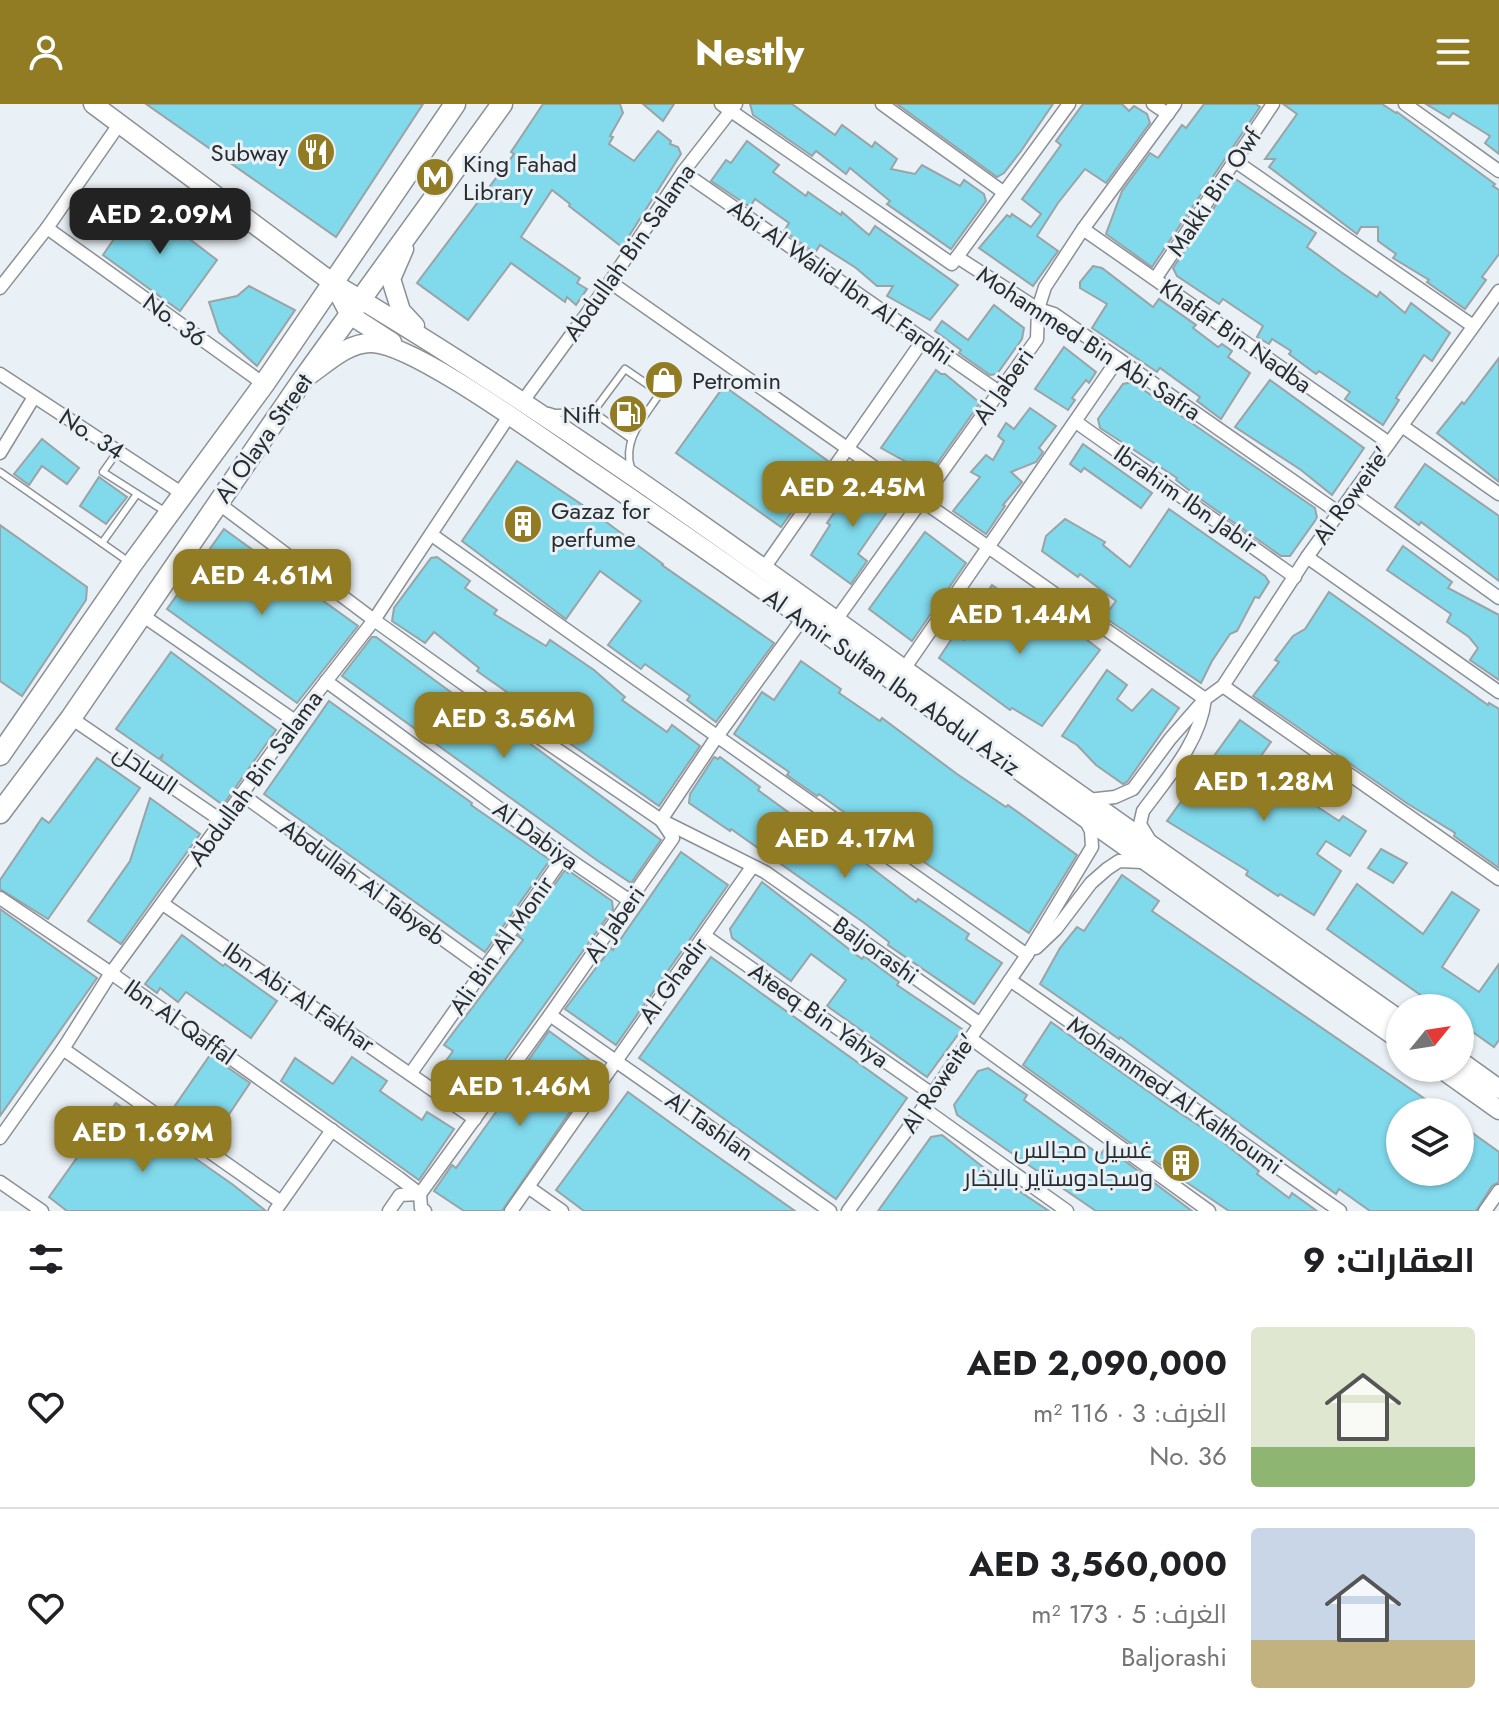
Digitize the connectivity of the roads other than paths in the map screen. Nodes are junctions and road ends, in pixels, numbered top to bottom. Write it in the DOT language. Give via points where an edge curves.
graph roads {
  1 [pos="93,104"];
  2 [pos="455,104"];
  3 [pos="502,104"];
  4 [pos="882,104"];
  5 [pos="1069,104"];
  6 [pos="1153,104"];
  7 [pos="1273,104"];
  8 [pos="1405,104"];
  9 [pos="729,106"];
  10 [pos="1171,109"];
  11 [pos="120,123"];
  12 [pos="1235,161"];
  13 [pos="1499,171"];
  14 [pos="683,172"];
  15 [pos="1003,192"];
  16 [pos="47,228"];
  17 [pos="413,229"];
  18 [pos="1083,229"];
  19 [pos="957,257"];
  20 [pos="1155,279"];
  21 [pos="610,282"];
  22 [pos="333,283"];
  23 [pos="0,288"];
  24 [pos="1498,295"];
  25 [pos="356,308"];
  26 [pos="1038,309"];
  27 [pos="1473,326"];
  28 [pos="923,340"];
  29 [pos="433,345"];
  30 [pos="411,355"];
  31 [pos="1118,359"];
  32 [pos="0,374"];
  33 [pos="304,378"];
  34 [pos="264,384"];
  35 [pos="999,392"];
  36 [pos="34,397"];
  37 [pos="523,401"];
  38 [pos="593,412"];
  39 [pos="509,416"];
  40 [pos="1076,422"];
  41 [pos="1402,426"];
  42 [pos="630,438"];
  43 [pos="1389,443"];
  44 [pos="848,449"];
  45 [pos="118,451"];
  46 [pos="0,453"];
  47 [pos="0,472"];
  48 [pos="634,479"];
  49 [pos="1353,493"];
  50 [pos="137,494"];
  51 [pos="183,494"];
  52 [pos="1499,494"];
  53 [pos="922,501"];
  54 [pos="218,503"];
  55 [pos="1339,513"];
  56 [pos="169,514"];
  57 [pos="432,535"];
  58 [pos="102,543"];
  59 [pos="990,548"];
  60 [pos="1307,557"];
  61 [pos="132,564"];
  62 [pos="764,568"];
  63 [pos="1295,577"];
  64 [pos="1499,598"];
  65 [pos="142,615"];
  66 [pos="803,618"];
  67 [pos="374,620"];
  68 [pos="836,620"];
  69 [pos="904,669"];
  70 [pos="326,681"];
  71 [pos="1223,686"];
  72 [pos="1499,692"];
  73 [pos="1205,699"];
  74 [pos="71,718"];
  75 [pos="295,721"];
  76 [pos="22,723"];
  77 [pos="0,731"];
  78 [pos="716,738"];
  79 [pos="0,755"];
  80 [pos="241,794"];
  81 [pos="1086,809"];
  82 [pos="0,813"];
  83 [pos="661,820"];
  84 [pos="222,821"];
  85 [pos="1152,844"];
  86 [pos="564,856"];
  87 [pos="1150,864"];
  88 [pos="752,867"];
  89 [pos="1499,879"];
  90 [pos="0,898"];
  91 [pos="630,901"];
  92 [pos="163,904"];
  93 [pos="705,936"];
  94 [pos="1027,955"];
  95 [pos="484,969"];
  96 [pos="111,973"];
  97 [pos="1010,980"];
  98 [pos="1386,1010"];
  99 [pos="550,1015"];
  100 [pos="979,1023"];
  101 [pos="1386,1030"];
  102 [pos="970,1038"];
  103 [pos="63,1049"];
  104 [pos="616,1060"];
  105 [pos="1474,1071"];
  106 [pos="411,1073"];
  107 [pos="1460,1082"];
  108 [pos="1499,1089"];
  109 [pos="932,1094"];
  110 [pos="923,1108"];
  111 [pos="1499,1110"];
  112 [pos="475,1119"];
  113 [pos="332,1130"];
  114 [pos="0,1138"];
  115 [pos="0,1182"];
  116 [pos="528,1187"];
  117 [pos="1499,1191"];
  118 [pos="420,1194"];
  119 [pos="278,1207"];
  120 [pos="42,1211"];
  121 [pos="389,1211"];
  122 [pos="425,1211"];
  123 [pos="511,1211"];
  124 [pos="562,1211"];
  125 [pos="830,1211"];
  126 [pos="848,1211"];
  127 [pos="1067,1211"];
  128 [pos="1209,1211"];
  129 [pos="1340,1211"];
  130 [pos="1485,1211"];
  1 -- 11 [label="street, Al Amir Sultan Ibn Abdul Aziz"];
  2 -- 22 [label="main road, Al Olaya Street"];
  3 -- 17 [label="main road, Al Olaya Street"];
  4 -- 15 [label="street"];
  5 -- 15 [label="street"];
  6 -- 10 [label="street"];
  7 -- 12 [label="street, Makki Bin Owf"];
  8 -- 13 [label="street"];
  9 -- 14 [label="street, Abdullah Bin Salama"];
  9 -- 19 [label="street, Mohammed Bin Abi Safra" via="952,264"];
  10 -- 18 [label="street, Al Jaberi"];
  11 -- 16 [label="street"];
  11 -- 22 [label="street, Al Amir Sultan Ibn Abdul Aziz"];
  12 -- 20 [label="street, Makki Bin Owf"];
  12 -- 27 [label="street"];
  14 -- 21 [label="street, Abdullah Bin Salama"];
  14 -- 28 [label="street, Abi Al Walid Ibn Al Fardhi"];
  15 -- 19 [label="street"];
  16 -- 23 [label="street"];
  16 -- 34 [label="street, No. 36"];
  17 -- 25 [label="main road, Al Olaya Street"];
  17 -- 29 [label="street, Al Amir Sultan Ibn Abdul Aziz" via="391,279 401,311"];
  18 -- 20 [label="street, Khafaf Bin Nadba"];
  18 -- 26 [label="street, Al Jaberi" via="1045,287"];
  19 -- 26 [label="street, Mohammed Bin Abi Safra"];
  20 -- 43 [label="street, Khafaf Bin Nadba"];
  21 -- 37 [label="street, Abdullah Bin Salama"];
  21 -- 44 [label="street"];
  22 -- 25 [label="street, Al Amir Sultan Ibn Abdul Aziz"];
  22 -- 34 [label="main road, Al Olaya Street"];
  24 -- 27 [label="street, Al Roweite'"];
  25 -- 29 [label="street, Al Amir Sultan Ibn Abdul Aziz"];
  25 -- 30 [label="street"];
  25 -- 33 [label="main road, Al Olaya Street"];
  26 -- 31 [label="street, Mohammed Bin Abi Safra" via="1054,314"];
  26 -- 35 [label="street, Al Jaberi" via="1037,339"];
  27 -- 41 [label="street, Al Roweite'"];
  28 -- 35 [label="street, Abi Al Walid Ibn Al Fardhi"];
  28 -- 44 [label="street"];
  29 -- 37 [label="street, Al Amir Sultan Ibn Abdul Aziz"];
  30 -- 33 [label="street, Al Amir Sultan Ibn Abdul Aziz" via="372,343 347,349"];
  30 -- 39 [label="street, Al Amir Sultan Ibn Abdul Aziz"];
  31 -- 40 [label="street"];
  31 -- 55 [label="street, Mohammed Bin Abi Safra"];
  32 -- 36 [label="street, No. 34"];
  33 -- 54 [label="main road, Al Olaya Street"];
  34 -- 51 [label="main road, Al Olaya Street"];
  35 -- 53 [label="street, Al Jaberi"];
  36 -- 45 [label="street, No. 34"];
  36 -- 46 [label="street"];
  37 -- 38 [label="lane" via="555,413"];
  37 -- 48 [label="street, Al Amir Sultan Ibn Abdul Aziz"];
  38 -- 42 [label="lane"];
  38 -- 42 [label="lane" via="625,369 660,393"];
  39 -- 57 [label="street, Abdullah Bin Salama"];
  39 -- 66 [label="street, Al Amir Sultan Ibn Abdul Aziz"];
  40 -- 59 [label="street"];
  40 -- 63 [label="street, Ibrahim Ibn Jabir"];
  41 -- 43 [label="street, Al Roweite'"];
  41 -- 52 [label="street"];
  42 -- 48 [label="lane" via="627,454"];
  43 -- 49 [label="street, Al Roweite'"];
  44 -- 53 [label="street"];
  44 -- 62 [label="street"];
  45 -- 50 [label="lane" via="103,472"];
  45 -- 51 [label="street, No. 34"];
  47 -- 58 [label="lane"];
  48 -- 62 [label="street, Al Amir Sultan Ibn Abdul Aziz"];
  49 -- 55 [label="street, Al Roweite'"];
  49 -- 64 [label="street"];
  50 -- 56 [label="lane"];
  50 -- 58 [label="lane"];
  51 -- 56 [label="main road, Al Olaya Street"];
  53 -- 59 [label="street"];
  53 -- 68 [label="street, Al Jaberi"];
  54 -- 65 [label="main road, Al Olaya Street"];
  54 -- 67 [label="street, Baljorashi"];
  55 -- 60 [label="street, Al Roweite'"];
  56 -- 61 [label="main road, Al Olaya Street"];
  57 -- 67 [label="street, Abdullah Bin Salama"];
  57 -- 78 [label="street"];
  58 -- 61 [label="lane"];
  59 -- 69 [label="street"];
  59 -- 73 [label="street"];
  60 -- 63 [label="street, Al Roweite'"];
  60 -- 72 [label="street"];
  61 -- 76 [label="main road, Al Olaya Street"];
  62 -- 68 [label="street, Al Amir Sultan Ibn Abdul Aziz"];
  63 -- 71 [label="street, Al Roweite'"];
  65 -- 74 [label="main road, Al Olaya Street"];
  65 -- 75 [label="street"];
  66 -- 78 [label="street"];
  66 -- 81 [label="street, Al Amir Sultan Ibn Abdul Aziz"];
  67 -- 70 [label="street, Abdullah Bin Salama"];
  67 -- 83 [label="street, Baljorashi"];
  68 -- 69 [label="street, Al Amir Sultan Ibn Abdul Aziz"];
  69 -- 81 [label="street, Al Amir Sultan Ibn Abdul Aziz"];
  70 -- 75 [label="street, Abdullah Bin Salama"];
  70 -- 86 [label="street, Al Dabiya"];
  71 -- 73 [label="street, Al Roweite'"];
  71 -- 89 [label="street"];
  73 -- 81 [label="street, Al Roweite'" via="1133,789"];
  73 -- 85 [label="street" via="1194,740 1143,811 1140,824"];
  74 -- 82 [label="main road, Al Olaya Street"];
  74 -- 84 [label="street, الساحل"];
  75 -- 80 [label="street, Abdullah Bin Salama"];
  76 -- 77 [label="street"];
  76 -- 79 [label="main road, Al Olaya Street"];
  78 -- 83 [label="street"];
  78 -- 94 [label="street"];
  80 -- 84 [label="street, Abdullah Bin Salama"];
  80 -- 95 [label="street, Abdullah Al Tabyeb"];
  81 -- 85 [label="street, Al Amir Sultan Ibn Abdul Aziz"];
  81 -- 87 [label="street, Al Amir Sultan Ibn Abdul Aziz"];
  81 -- 94 [label="street" via="1092,847"];
  83 -- 88 [label="street, Baljorashi"];
  83 -- 91 [label="street, Al Jaberi" via="673,838"];
  84 -- 92 [label="street, Abdullah Bin Salama"];
  85 -- 98 [label="street, Al Amir Sultan Ibn Abdul Aziz"];
  86 -- 91 [label="street, Al Dabiya"];
  86 -- 95 [label="street, Ali Bin Al Monir"];
  87 -- 94 [label="street" via="1119,861 1107,869"];
  87 -- 101 [label="street, Al Amir Sultan Ibn Abdul Aziz"];
  88 -- 93 [label="street, Al Ghadir"];
  88 -- 100 [label="street, Baljorashi"];
  90 -- 96 [label="street, Ibn Al Qaffal"];
  91 -- 99 [label="street, Al Jaberi"];
  92 -- 96 [label="street, Abdullah Bin Salama"];
  92 -- 106 [label="street, Ibn Abi Al Fakhar"];
  93 -- 104 [label="street, Al Ghadir"];
  93 -- 109 [label="street, Ateeq Bin Yahya"];
  94 -- 97 [label="street, Al Roweite'"];
  95 -- 106 [label="street, Ali Bin Al Monir"];
  96 -- 103 [label="street, Abdullah Bin Salama"];
  96 -- 113 [label="street, Ibn Al Qaffal"];
  97 -- 100 [label="street, Al Roweite'"];
  97 -- 129 [label="street, Mohammed Al Kalthoumi"];
  99 -- 104 [label="street, Al Tashlan"];
  99 -- 112 [label="street, Al Jaberi"];
  100 -- 102 [label="street, Al Roweite'"];
  102 -- 109 [label="street, Al Roweite'"];
  102 -- 128 [label="street"];
  103 -- 114 [label="street, Abdullah Bin Salama"];
  103 -- 119 [label="street"];
  104 -- 116 [label="street, Al Ghadir"];
  104 -- 125 [label="street, Al Tashlan"];
  105 -- 108 [label="street"];
  106 -- 112 [label="street, Ibn Abi Al Fakhar"];
  107 -- 111 [label="street"];
  109 -- 110 [label="street, Al Roweite'"];
  110 -- 126 [label="street, Al Roweite'"];
  110 -- 127 [label="street"];
  112 -- 118 [label="street, Al Jaberi"];
  113 -- 118 [label="street, Ibn Al Qaffal"];
  113 -- 119 [label="street"];
  115 -- 120 [label="street"];
  116 -- 123 [label="street, Al Ghadir"];
  116 -- 124 [label="street"];
  117 -- 130 [label="street"];
  118 -- 121 [label="street, Al Jaberi" via="400,1195"];
  118 -- 122 [label="street"];
}
